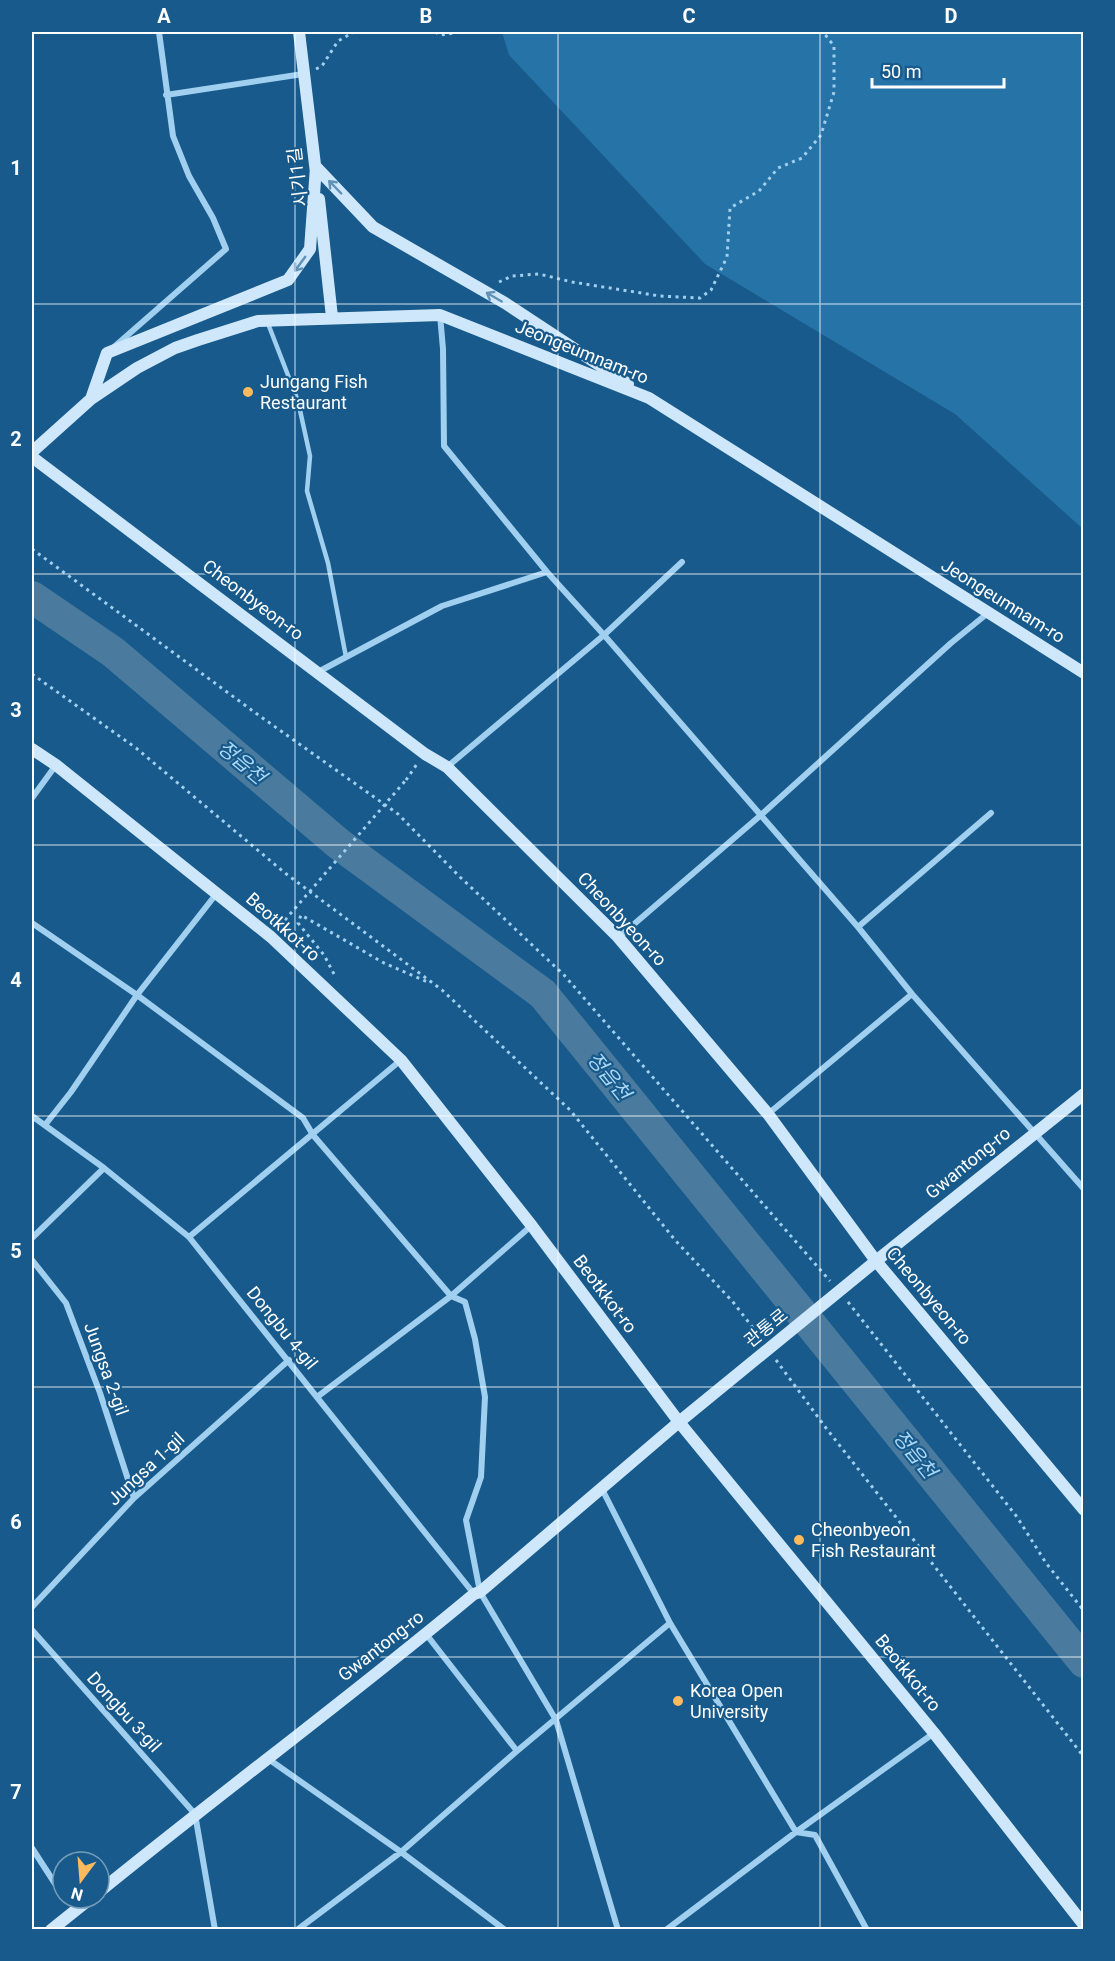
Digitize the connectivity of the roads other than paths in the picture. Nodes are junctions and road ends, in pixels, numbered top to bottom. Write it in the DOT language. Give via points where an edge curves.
graph roads {
  1 [pos="159,32"];
  2 [pos="299,32"];
  3 [pos="303,74"];
  4 [pos="166,95"];
  5 [pos="316,167"];
  6 [pos="440,315"];
  7 [pos="332,317"];
  8 [pos="266,320"];
  9 [pos="107,353"];
  10 [pos="649,398"];
  11 [pos="92,399"];
  12 [pos="32,452"];
  13 [pos="32,457"];
  14 [pos="682,562"];
  15 [pos="547,572"];
  16 [pos="988,614"];
  17 [pos="604,635"];
  18 [pos="346,657"];
  19 [pos="318,672"];
  20 [pos="1083,673"];
  21 [pos="32,749"];
  22 [pos="56,765"];
  23 [pos="447,767"];
  24 [pos="32,798"];
  25 [pos="991,813"];
  26 [pos="761,815"];
  27 [pos="217,893"];
  28 [pos="32,923"];
  29 [pos="858,927"];
  30 [pos="618,938"];
  31 [pos="912,994"];
  32 [pos="136,995"];
  33 [pos="401,1060"];
  34 [pos="1083,1094"];
  35 [pos="768,1114"];
  36 [pos="32,1116"];
  37 [pos="45,1125"];
  38 [pos="1035,1133"];
  39 [pos="313,1135"];
  40 [pos="104,1168"];
  41 [pos="1083,1189"];
  42 [pos="532,1226"];
  43 [pos="189,1237"];
  44 [pos="32,1238"];
  45 [pos="32,1260"];
  46 [pos="876,1261"];
  47 [pos="451,1296"];
  48 [pos="289,1360"];
  49 [pos="317,1396"];
  50 [pos="679,1422"];
  51 [pos="602,1488"];
  52 [pos="134,1498"];
  53 [pos="1083,1510"];
  54 [pos="477,1593"];
  55 [pos="32,1607"];
  56 [pos="670,1623"];
  57 [pos="32,1630"];
  58 [pos="426,1634"];
  59 [pos="556,1720"];
  60 [pos="934,1733"];
  61 [pos="517,1751"];
  62 [pos="267,1758"];
  63 [pos="195,1814"];
  64 [pos="796,1832"];
  65 [pos="32,1848"];
  66 [pos="401,1852"];
  67 [pos="51,1877"];
  68 [pos="111,1882"];
  69 [pos="76,1910"];
  70 [pos="74,1912"];
  71 [pos="1083,1926"];
  72 [pos="51,1929"];
  73 [pos="215,1929"];
  74 [pos="297,1929"];
  75 [pos="505,1929"];
  76 [pos="618,1929"];
  77 [pos="666,1929"];
  78 [pos="867,1929"];
  1 -- 4 [label="street"];
  2 -- 3 [label="street, 시기1길"];
  3 -- 4 [label="street"];
  3 -- 5 [label="street, 시기1길"];
  4 -- 9 [label="street" via="173,136 226,249"];
  5 -- 7 [label="street, 시기1길"];
  5 -- 9 [label="street, one-way" via="310,249 288,280"];
  10 -- 5 [label="street, one-way" via="505,303 373,227"];
  6 -- 7 [label="street, Jeongeumnam-ro"];
  6 -- 10 [label="street, Jeongeumnam-ro"];
  6 -- 15 [label="street" via="444,446"];
  7 -- 8 [label="street, Jeongeumnam-ro"];
  8 -- 11 [label="street, Jeongeumnam-ro" via="175,348"];
  8 -- 18 [label="lane" via="298,401 309,456 307,492 328,562"];
  9 -- 11 [label="street"];
  10 -- 16 [label="street, Jeongeumnam-ro"];
  11 -- 12 [label="street, Jeongeumnam-ro"];
  13 -- 19 [label="street, Cheonbyeon-ro"];
  14 -- 17 [label="street"];
  15 -- 17 [label="street"];
  15 -- 18 [label="street" via="442,606"];
  16 -- 20 [label="street, Jeongeumnam-ro"];
  16 -- 26 [label="street"];
  17 -- 23 [label="street"];
  17 -- 26 [label="street"];
  18 -- 19 [label="street"];
  19 -- 23 [label="street, Cheonbyeon-ro" via="424,754"];
  21 -- 22 [label="street, Beotkkot-ro"];
  22 -- 24 [label="street"];
  22 -- 27 [label="street, Beotkkot-ro"];
  23 -- 30 [label="street, Cheonbyeon-ro"];
  25 -- 29 [label="street"];
  26 -- 29 [label="street"];
  26 -- 30 [label="street"];
  27 -- 32 [label="street"];
  27 -- 33 [label="street, Beotkkot-ro" via="271,937"];
  28 -- 32 [label="street"];
  29 -- 31 [label="street"];
  30 -- 35 [label="street, Cheonbyeon-ro"];
  31 -- 35 [label="street"];
  31 -- 38 [label="street"];
  32 -- 37 [label="street"];
  32 -- 39 [label="street" via="303,1118"];
  33 -- 39 [label="street"];
  33 -- 42 [label="street, Beotkkot-ro"];
  34 -- 38 [label="street, Gwantong-ro"];
  35 -- 46 [label="street, Cheonbyeon-ro"];
  36 -- 37 [label="street, Dongbu 4-gil"];
  37 -- 40 [label="street, Dongbu 4-gil"];
  38 -- 41 [label="street"];
  38 -- 46 [label="street, Gwantong-ro"];
  39 -- 43 [label="street"];
  39 -- 47 [label="street"];
  40 -- 43 [label="street, Dongbu 4-gil"];
  40 -- 44 [label="street"];
  42 -- 47 [label="street"];
  42 -- 50 [label="street, Beotkkot-ro"];
  43 -- 48 [label="street, Dongbu 4-gil"];
  45 -- 52 [label="street, Jungsa 2-gil" via="66,1304"];
  46 -- 50 [label="street, 관통로, bridge"];
  46 -- 53 [label="street, Cheonbyeon-ro"];
  47 -- 49 [label="street"];
  47 -- 54 [label="street" via="465,1302 485,1396 481,1477 466,1520"];
  48 -- 49 [label="street, Dongbu 4-gil"];
  48 -- 52 [label="street, Jungsa 1-gil"];
  49 -- 54 [label="street, Dongbu 4-gil"];
  50 -- 51 [label="street, Gwantong-ro"];
  50 -- 60 [label="street, Beotkkot-ro"];
  51 -- 54 [label="street, Gwantong-ro"];
  51 -- 56 [label="street"];
  52 -- 55 [label="street, Jungsa 1-gil"];
  54 -- 58 [label="street, Gwantong-ro"];
  54 -- 59 [label="street"];
  56 -- 59 [label="street"];
  56 -- 64 [label="street"];
  57 -- 63 [label="street, Dongbu 3-gil"];
  58 -- 61 [label="street"];
  58 -- 62 [label="street, Gwantong-ro"];
  59 -- 61 [label="street"];
  59 -- 76 [label="street"];
  60 -- 64 [label="street"];
  60 -- 71 [label="street, Beotkkot-ro"];
  61 -- 66 [label="street"];
  62 -- 63 [label="street, Gwantong-ro"];
  62 -- 66 [label="street"];
  63 -- 68 [label="street, Gwantong-ro"];
  63 -- 73 [label="street"];
  64 -- 77 [label="street"];
  64 -- 78 [label="street" via="815,1835"];
  65 -- 67 [label="street"];
  66 -- 74 [label="street"];
  66 -- 75 [label="street"];
  69 -- 70 [label="street"];
  70 -- 72 [label="street"];
}
